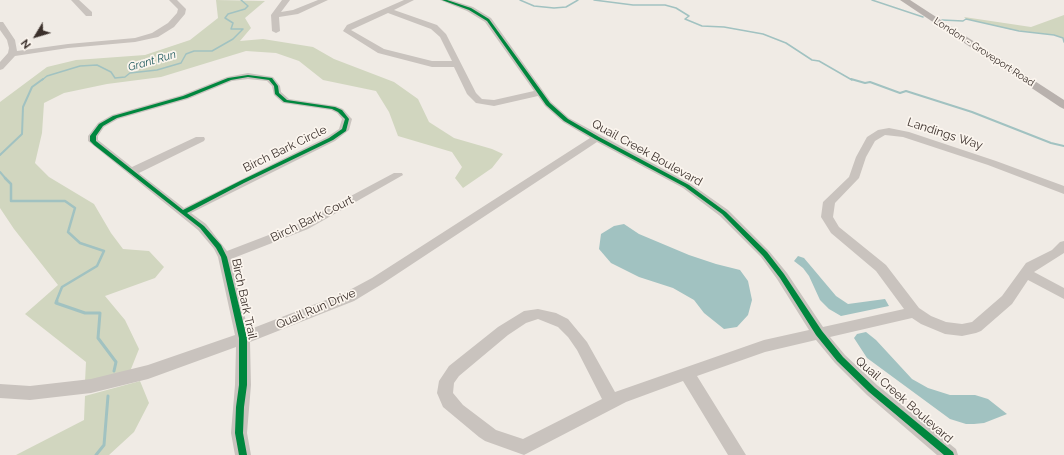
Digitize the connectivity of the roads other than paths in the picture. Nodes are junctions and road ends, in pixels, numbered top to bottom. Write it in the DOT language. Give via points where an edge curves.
graph roads {
  1 [pos="75,0"];
  2 [pos="173,0"];
  3 [pos="286,0"];
  4 [pos="324,0"];
  5 [pos="410,0"];
  6 [pos="444,0"];
  7 [pos="904,0"];
  8 [pos="388,10"];
  9 [pos="89,14"];
  10 [pos="275,15"];
  11 [pos="0,24"];
  12 [pos="276,31"];
  13 [pos="12,54"];
  14 [pos="457,64"];
  15 [pos="0,67"];
  16 [pos="541,95"];
  17 [pos="1064,105"];
  18 [pos="132,111"];
  19 [pos="597,138"];
  20 [pos="200,139"];
  21 [pos="131,172"];
  22 [pos="398,175"];
  23 [pos="1064,190"];
  24 [pos="183,213"];
  25 [pos="1064,246"];
  26 [pos="224,257"];
  27 [pos="1025,273"];
  28 [pos="1064,294"];
  29 [pos="914,312"];
  30 [pos="819,333"];
  31 [pos="243,338"];
  32 [pos="687,374"];
  33 [pos="0,391"];
  34 [pos="611,401"];
  35 [pos="525,451"];
  36 [pos="239,454"];
  37 [pos="738,455"];
  38 [pos="950,455"];
  1 -- 9 [label="street"];
  2 -- 13 [label="street" via="182,9 181,14 171,25 155,35 135,40"];
  3 -- 10 [label="street"];
  4 -- 10 [label="street" via="295,12"];
  5 -- 8 [label="street"];
  6 -- 16 [label="street, Quail Creek Boulevard" via="470,9 488,20"];
  7 -- 17 [label="main road, London - Groveport Road"];
  8 -- 14 [label="street" via="434,27 443,36"];
  8 -- 14 [label="street" via="350,27 347,31 381,50 397,55 432,64"];
  10 -- 12 [label="street"];
  11 -- 13 [label="street" via="13,43"];
  13 -- 15 [label="street"];
  14 -- 16 [label="street" via="475,99 488,103"];
  16 -- 19 [label="street, Quail Creek Boulevard" via="566,120"];
  18 -- 21 [label="street, Birch Bark Trail" via="100,125 93,136 96,144"];
  18 -- 24 [label="street, Birch Bark Circle" via="179,98 230,79 257,76 270,79 277,93 286,101 333,108 347,119 344,130 338,135"];
  19 -- 30 [label="street, Quail Creek Boulevard" via="687,186 724,213 765,254"];
  19 -- 31 [label="street, Quail Run Drive" via="349,297"];
  20 -- 21 [label="street"];
  21 -- 24 [label="street, Birch Bark Trail"];
  22 -- 26 [label="street, Birch Bark Court" via="304,226"];
  23 -- 29 [label="street, Landings Way" via="906,134 882,132 870,139 854,178 829,202 827,217 835,230 881,268"];
  24 -- 26 [label="street, Birch Bark Trail" via="211,236"];
  25 -- 27 [label="street" via="1031,266"];
  26 -- 31 [label="street, Birch Bark Trail"];
  27 -- 28 [label="street"];
  27 -- 29 [label="street" via="1007,300 981,323 969,329 937,325"];
  29 -- 30 [label="street"];
  30 -- 32 [label="street" via="764,346"];
  30 -- 38 [label="street, Quail Creek Boulevard" via="862,381"];
  31 -- 33 [label="street, Quail Run Drive" via="180,362 91,386 30,393"];
  31 -- 36 [label="street, Birch Bark Trail"];
  32 -- 34 [label="street" via="672,377"];
  32 -- 37 [label="street"];
  34 -- 35 [label="street"];
  34 -- 35 [label="street" via="582,346 563,323 538,314 521,319 454,371 447,381 445,393 449,402 460,413 485,432"];
}
